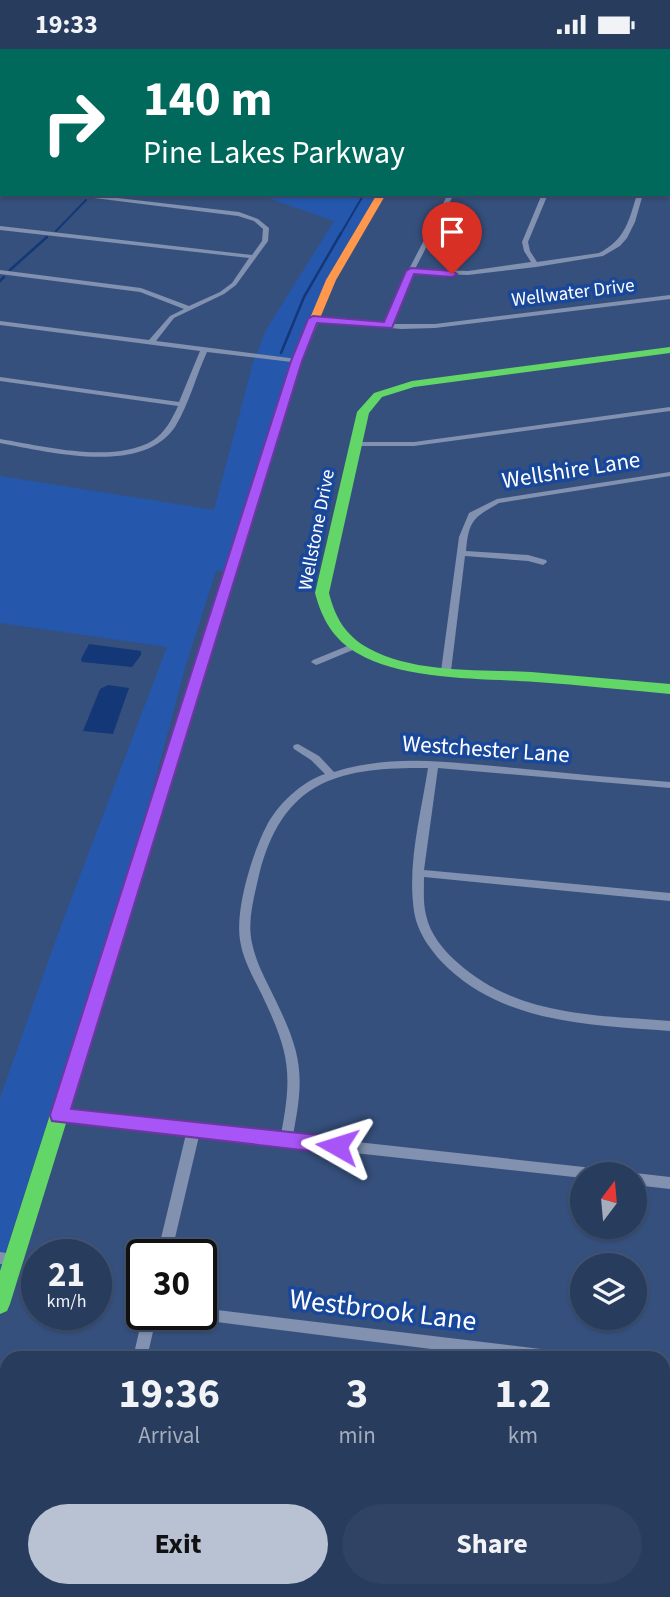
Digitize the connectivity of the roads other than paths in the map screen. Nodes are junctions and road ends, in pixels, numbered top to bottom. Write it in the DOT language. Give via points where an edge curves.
graph roads {
  1 [pos="81,196"];
  2 [pos="381,196"];
  3 [pos="450,196"];
  4 [pos="544,196"];
  5 [pos="639,196"];
  6 [pos="0,228"];
  7 [pos="253,257"];
  8 [pos="536,265"];
  9 [pos="411,271"];
  10 [pos="0,272"];
  11 [pos="670,297"];
  12 [pos="188,308"];
  13 [pos="313,319"];
  14 [pos="0,323"];
  15 [pos="388,326"];
  16 [pos="151,342"];
  17 [pos="204,349"];
  18 [pos="670,350"];
  19 [pos="297,361"];
  20 [pos="0,379"];
  21 [pos="180,404"];
  22 [pos="670,409"];
  23 [pos="0,441"];
  24 [pos="356,444"];
  25 [pos="670,474"];
  26 [pos="461,553"];
  27 [pos="543,562"];
  28 [pos="357,645"];
  29 [pos="316,662"];
  30 [pos="446,671"];
  31 [pos="670,689"];
  32 [pos="298,747"];
  33 [pos="433,764"];
  34 [pos="332,776"];
  35 [pos="670,786"];
  36 [pos="420,873"];
  37 [pos="670,897"];
  38 [pos="670,1026"];
  39 [pos="59,1115"];
  40 [pos="194,1129"];
  41 [pos="286,1140"];
  42 [pos="570,1171"];
  43 [pos="648,1180"];
  44 [pos="670,1183"];
  45 [pos="168,1239"];
  46 [pos="7,1259"];
  47 [pos="0,1304"];
  48 [pos="217,1316"];
  49 [pos="146,1330"];
  50 [pos="142,1351"];
  51 [pos="500,1351"];
  1 -- 7 [label="street" via="250,217 264,225 267,233"];
  2 -- 13 [label="street"];
  3 -- 9 [label="street"];
  4 -- 8 [label="street" via="526,242"];
  5 -- 8 [label="street" via="628,234 618,246 590,258"];
  6 -- 7 [label="street"];
  7 -- 12 [label="street" via="230,288"];
  8 -- 9 [label="street" via="459,274"];
  9 -- 15 [label="street"];
  10 -- 12 [label="street" via="141,290"];
  11 -- 15 [label="street, Wellwater Drive" via="453,324"];
  12 -- 16 [label="street" via="166,322"];
  13 -- 15 [label="street, Wellwater Drive"];
  13 -- 19 [label="street"];
  14 -- 16 [label="street"];
  16 -- 17 [label="street"];
  17 -- 19 [label="street"];
  17 -- 21 [label="street"];
  18 -- 24 [label="street, Wellstone Drive" via="396,387 368,403"];
  19 -- 39 [label="street"];
  20 -- 21 [label="street"];
  21 -- 23 [label="street" via="166,433 125,452 88,454"];
  22 -- 24 [label="street" via="422,443"];
  24 -- 28 [label="street, Wellstone Drive" via="322,593 329,619"];
  25 -- 26 [label="street, Wellshire Lane" via="497,501 478,510 468,522"];
  26 -- 27 [label="street"];
  26 -- 30 [label="street, Wellshire Lane"];
  28 -- 29 [label="street"];
  28 -- 30 [label="street, Wellstone Drive" via="396,662"];
  30 -- 31 [label="street, Wellstone Drive"];
  32 -- 34 [label="street"];
  33 -- 34 [label="street, Westchester Lane" via="382,764"];
  33 -- 35 [label="street, Westchester Lane"];
  33 -- 36 [label="street"];
  34 -- 41 [label="street, Westchester Lane" via="295,796 268,828 244,919 249,954 294,1059 296,1091"];
  36 -- 37 [label="street"];
  36 -- 38 [label="street" via="419,907 426,930 441,954 477,986 505,1001 544,1012"];
  39 -- 40 [label="street"];
  39 -- 46 [label="street"];
  40 -- 41 [label="street"];
  40 -- 45 [label="street"];
  41 -- 42 [label="street"];
  43 -- 44 [label="street"];
  46 -- 47 [label="street"];
  48 -- 51 [label="street, Westbrook Lane"];
  49 -- 50 [label="street"];
}
